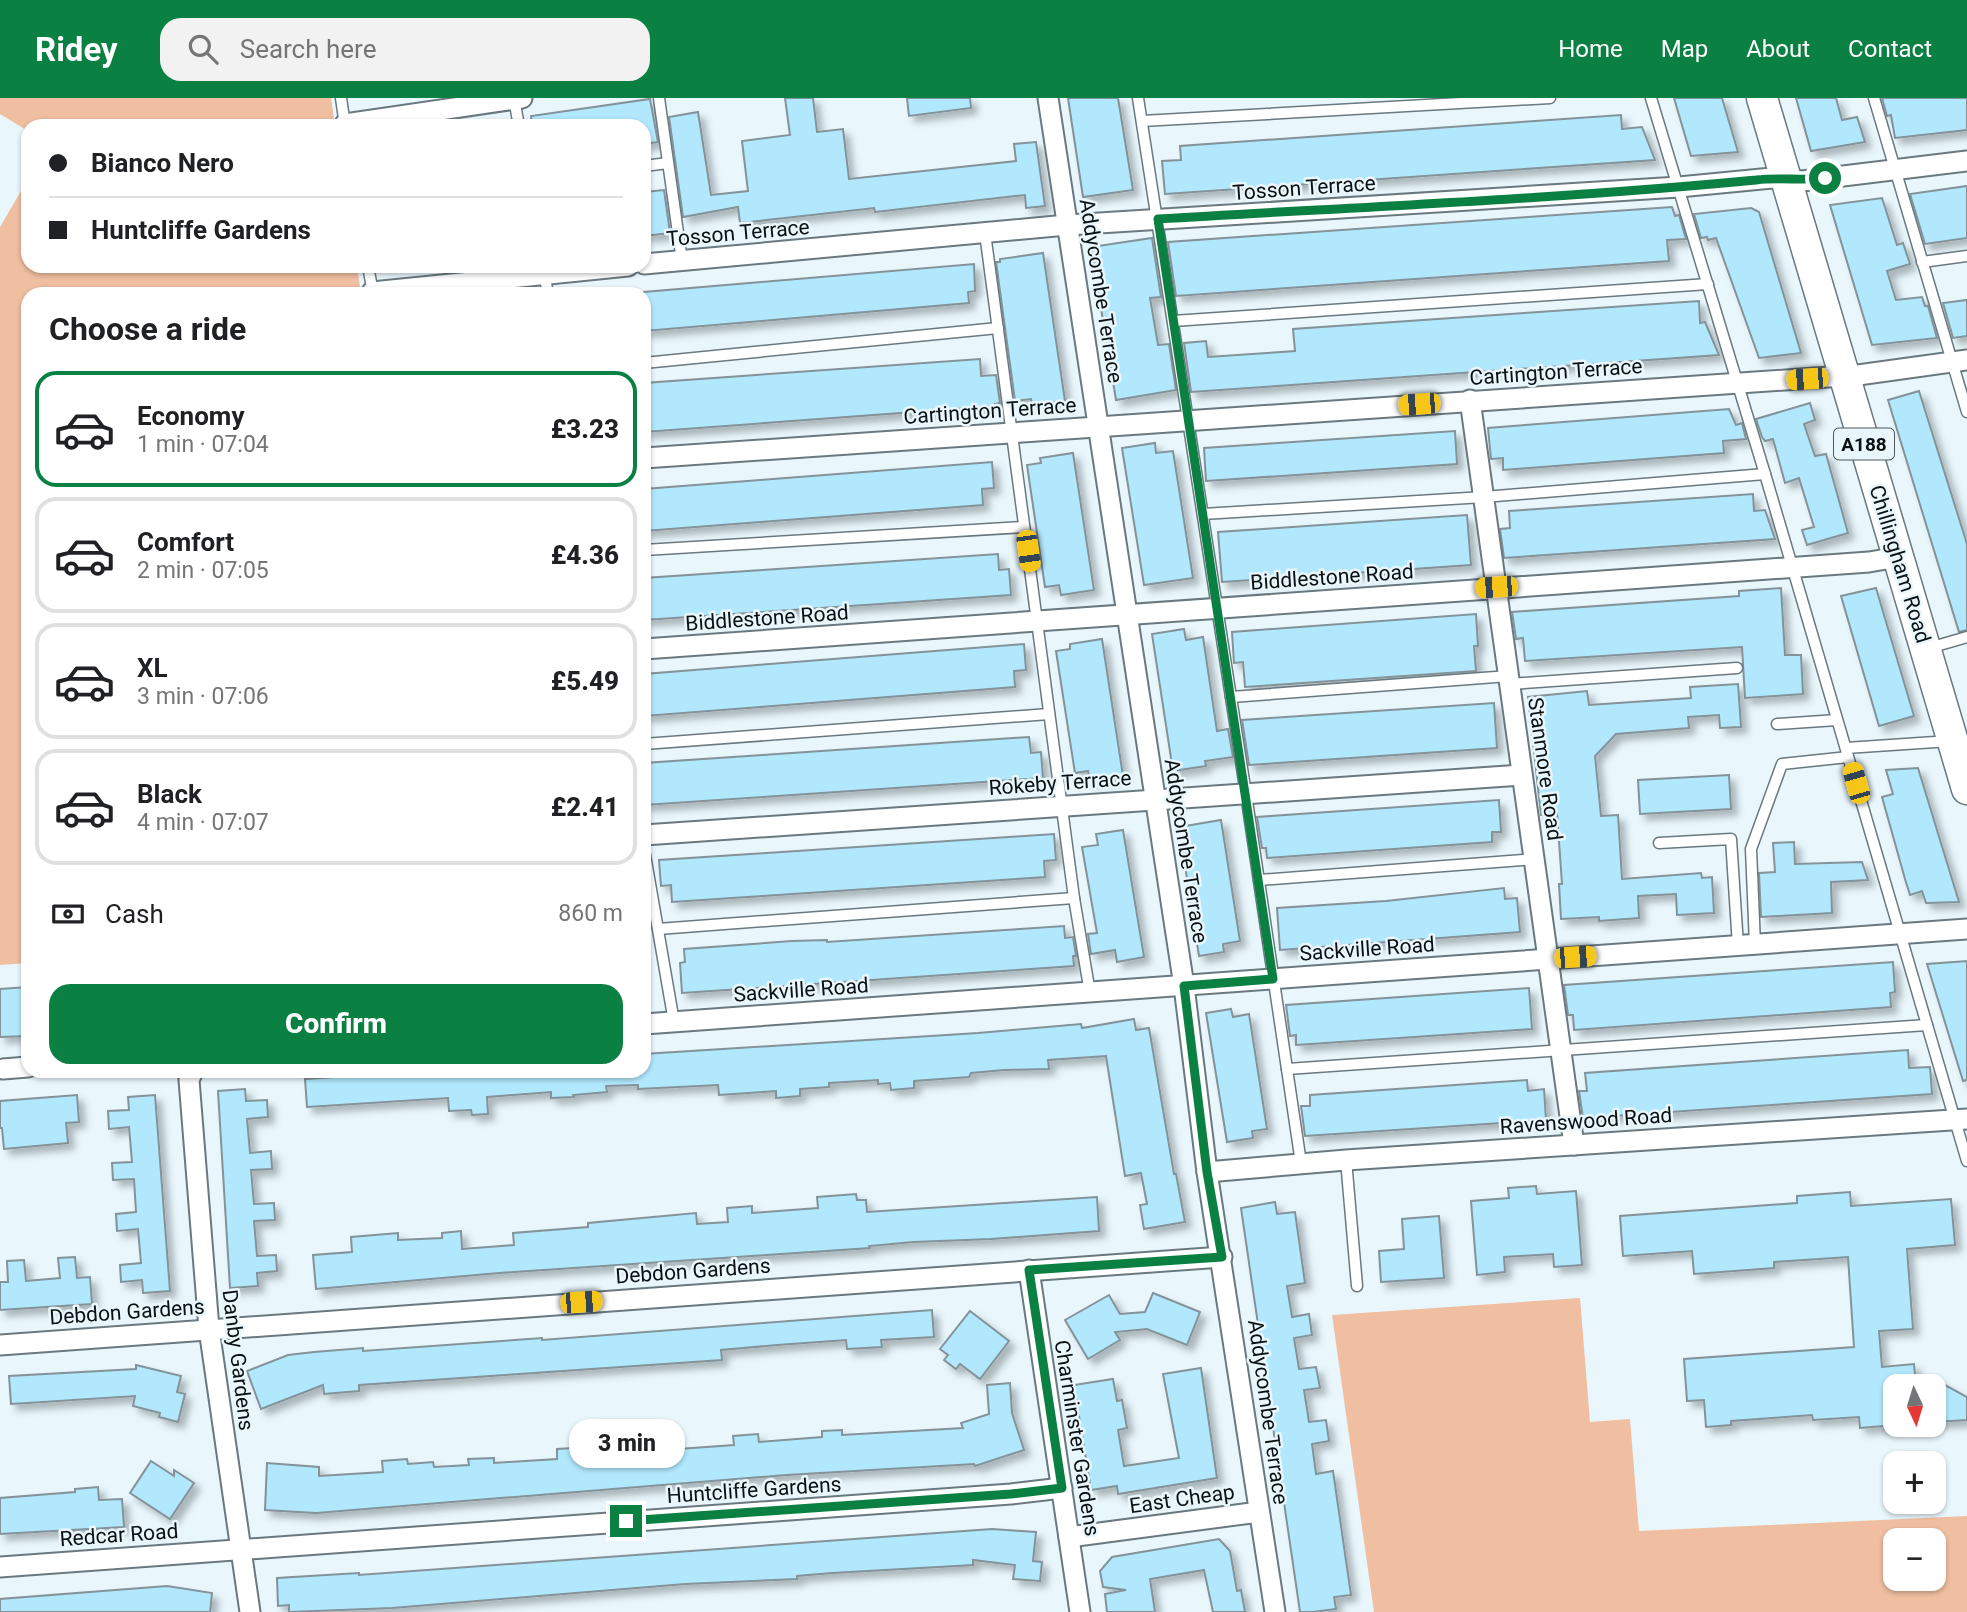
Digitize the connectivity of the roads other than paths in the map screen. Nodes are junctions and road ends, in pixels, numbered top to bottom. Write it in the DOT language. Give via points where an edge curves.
graph roads {
  1 [pos="341,98"];
  2 [pos="517,98"];
  3 [pos="659,98"];
  4 [pos="1048,98"];
  5 [pos="1138,98"];
  6 [pos="1550,98"];
  7 [pos="1651,98"];
  8 [pos="1762,98"];
  9 [pos="1874,98"];
  10 [pos="430,112"];
  11 [pos="344,119"];
  12 [pos="384,119"];
  13 [pos="518,119"];
  14 [pos="1142,121"];
  15 [pos="1967,161"];
  16 [pos="668,163"];
  17 [pos="651,165"];
  18 [pos="1894,169"];
  19 [pos="1786,180"];
  20 [pos="1679,187"];
  21 [pos="1158,219"];
  22 [pos="1068,225"];
  23 [pos="985,233"];
  24 [pos="1967,256"];
  25 [pos="682,261"];
  26 [pos="1922,262"];
  27 [pos="651,263"];
  28 [pos="521,273"];
  29 [pos="459,281"];
  30 [pos="1707,284"];
  31 [pos="416,287"];
  32 [pos="1173,321"];
  33 [pos="998,328"];
  34 [pos="1959,361"];
  35 [pos="651,362"];
  36 [pos="1844,376"];
  37 [pos="1738,384"];
  38 [pos="1470,400"];
  39 [pos="1967,412"];
  40 [pos="1188,420"];
  41 [pos="1098,426"];
  42 [pos="1012,433"];
  43 [pos="651,458"];
  44 [pos="1765,474"];
  45 [pos="1484,498"];
  46 [pos="1202,514"];
  47 [pos="1024,527"];
  48 [pos="651,550"];
  49 [pos="1898,557"];
  50 [pos="1792,567"];
  51 [pos="1496,587"];
  52 [pos="1217,608"];
  53 [pos="1127,614"];
  54 [pos="1037,621"];
  55 [pos="1967,637"];
  56 [pos="651,649"];
  57 [pos="1926,649"];
  58 [pos="1738,668"];
  59 [pos="1509,680"];
  60 [pos="1231,697"];
  61 [pos="1049,714"];
  62 [pos="1837,720"];
  63 [pos="1777,724"];
  64 [pos="1953,740"];
  65 [pos="651,743"];
  66 [pos="1847,753"];
  67 [pos="1522,775"];
  68 [pos="1967,789"];
  69 [pos="1246,794"];
  70 [pos="1154,800"];
  71 [pos="1062,806"];
  72 [pos="651,835"];
  73 [pos="1659,843"];
  74 [pos="1535,859"];
  75 [pos="1259,880"];
  76 [pos="651,889"];
  77 [pos="1074,898"];
  78 [pos="658,929"];
  79 [pos="1967,929"];
  80 [pos="1900,934"];
  81 [pos="1747,945"];
  82 [pos="1548,958"];
  83 [pos="1273,979"];
  84 [pos="1184,986"];
  85 [pos="1090,993"];
  86 [pos="674,1022"];
  87 [pos="651,1024"];
  88 [pos="1927,1025"];
  89 [pos="1561,1049"];
  90 [pos="21,1068"];
  91 [pos="3,1069"];
  92 [pos="1287,1069"];
  93 [pos="190,1078"];
  94 [pos="1961,1120"];
  95 [pos="1574,1145"];
  96 [pos="1346,1160"];
  97 [pos="1967,1161"];
  98 [pos="1301,1163"];
  99 [pos="1207,1172"];
  100 [pos="1222,1257"];
  101 [pos="1029,1270"];
  102 [pos="1357,1286"];
  103 [pos="209,1329"];
  104 [pos="0,1345"];
  105 [pos="1062,1488"];
  106 [pos="1259,1512"];
  107 [pos="1069,1537"];
  108 [pos="241,1549"];
  109 [pos="0,1567"];
  110 [pos="250,1612"];
  111 [pos="1080,1612"];
  112 [pos="1275,1612"];
  1 -- 11 [label="lane"];
  2 -- 10 [label="street"];
  2 -- 13 [label="lane"];
  3 -- 16 [label="lane"];
  4 -- 22 [label="street, Addycombe Terrace"];
  5 -- 14 [label="lane"];
  6 -- 14 [label="lane"];
  7 -- 20 [label="lane"];
  8 -- 19 [label="main road, Chillingham Road / A188"];
  9 -- 18 [label="lane"];
  10 -- 12 [label="street"];
  14 -- 21 [label="lane"];
  15 -- 18 [label="street, Tosson Terrace"];
  16 -- 17 [label="lane"];
  16 -- 25 [label="lane"];
  18 -- 19 [label="street, Tosson Terrace"];
  18 -- 26 [label="lane"];
  19 -- 20 [label="street, Tosson Terrace"];
  19 -- 36 [label="main road, Chillingham Road / A188"];
  20 -- 21 [label="street, Tosson Terrace"];
  20 -- 30 [label="lane"];
  21 -- 22 [label="street, Tosson Terrace"];
  21 -- 32 [label="lane"];
  22 -- 23 [label="street, Tosson Terrace"];
  22 -- 41 [label="street, Addycombe Terrace"];
  23 -- 25 [label="street, Tosson Terrace"];
  23 -- 33 [label="lane"];
  24 -- 26 [label="lane"];
  25 -- 27 [label="street, Tosson Terrace"];
  26 -- 34 [label="lane"];
  28 -- 29 [label="street"];
  29 -- 31 [label="street"];
  30 -- 32 [label="lane"];
  30 -- 37 [label="lane"];
  32 -- 40 [label="lane"];
  33 -- 35 [label="lane"];
  33 -- 42 [label="lane"];
  34 -- 36 [label="street, Cartington Terrace"];
  34 -- 39 [label="lane"];
  36 -- 37 [label="street, Cartington Terrace"];
  36 -- 49 [label="main road, Chillingham Road / A188"];
  37 -- 38 [label="street, Cartington Terrace"];
  37 -- 44 [label="lane"];
  38 -- 40 [label="street, Cartington Terrace"];
  38 -- 45 [label="street, Stanmore Road"];
  40 -- 41 [label="street, Cartington Terrace"];
  40 -- 46 [label="lane"];
  41 -- 42 [label="street, Cartington Terrace"];
  41 -- 53 [label="street, Addycombe Terrace"];
  42 -- 43 [label="street, Cartington Terrace"];
  42 -- 47 [label="lane"];
  44 -- 45 [label="lane"];
  44 -- 50 [label="lane"];
  45 -- 46 [label="lane"];
  45 -- 51 [label="street, Stanmore Road"];
  46 -- 52 [label="lane"];
  47 -- 48 [label="lane"];
  47 -- 54 [label="lane"];
  49 -- 50 [label="street, Biddlestone Road"];
  49 -- 57 [label="main road, Chillingham Road / A188"];
  50 -- 51 [label="street, Biddlestone Road"];
  50 -- 62 [label="lane"];
  51 -- 52 [label="street, Biddlestone Road"];
  51 -- 59 [label="street, Stanmore Road"];
  52 -- 53 [label="street, Biddlestone Road"];
  52 -- 60 [label="lane"];
  53 -- 54 [label="street, Biddlestone Road"];
  53 -- 70 [label="street, Addycombe Terrace"];
  54 -- 56 [label="street, Biddlestone Road"];
  54 -- 61 [label="lane"];
  55 -- 57 [label="lane"];
  57 -- 64 [label="main road, Chillingham Road / A188"];
  58 -- 59 [label="lane"];
  59 -- 60 [label="lane"];
  59 -- 67 [label="street, Stanmore Road"];
  60 -- 69 [label="lane"];
  61 -- 65 [label="lane"];
  61 -- 71 [label="lane"];
  62 -- 63 [label="lane"];
  62 -- 66 [label="lane"];
  64 -- 66 [label="lane"];
  64 -- 68 [label="main road, Chillingham Road / A188"];
  66 -- 80 [label="lane"];
  66 -- 81 [label="lane" via="1782,764 1751,849"];
  67 -- 69 [label="street, Rokeby Terrace"];
  67 -- 74 [label="street, Stanmore Road"];
  69 -- 70 [label="street, Rokeby Terrace"];
  69 -- 75 [label="lane"];
  70 -- 71 [label="street, Rokeby Terrace"];
  70 -- 84 [label="street, Addycombe Terrace"];
  71 -- 72 [label="street, Rokeby Terrace"];
  71 -- 77 [label="lane"];
  73 -- 81 [label="lane" via="1731,839"];
  74 -- 75 [label="lane"];
  74 -- 82 [label="street, Stanmore Road"];
  75 -- 83 [label="lane"];
  76 -- 78 [label="lane"];
  77 -- 78 [label="lane"];
  77 -- 85 [label="lane"];
  78 -- 86 [label="lane"];
  79 -- 80 [label="street, Sackville Road"];
  80 -- 81 [label="street, Sackville Road"];
  80 -- 88 [label="lane"];
  81 -- 82 [label="street, Sackville Road"];
  82 -- 83 [label="street, Sackville Road"];
  82 -- 89 [label="street, Stanmore Road"];
  83 -- 84 [label="street, Sackville Road"];
  83 -- 92 [label="lane"];
  84 -- 85 [label="street, Sackville Road"];
  84 -- 99 [label="street, Addycombe Terrace"];
  85 -- 86 [label="street, Sackville Road"];
  86 -- 87 [label="street, Sackville Road"];
  88 -- 89 [label="lane"];
  88 -- 94 [label="lane"];
  89 -- 92 [label="lane"];
  89 -- 95 [label="street, Stanmore Road"];
  90 -- 91 [label="street"];
  92 -- 98 [label="lane"];
  93 -- 103 [label="street, Danby Gardens"];
  94 -- 95 [label="street, Ravenswood Road"];
  94 -- 97 [label="lane"];
  95 -- 96 [label="street, Ravenswood Road"];
  96 -- 98 [label="street, Ravenswood Road"];
  96 -- 102 [label="lane"];
  98 -- 99 [label="street, Ravenswood Road"];
  99 -- 100 [label="street, Addycombe Terrace"];
  100 -- 101 [label="street, Debdon Gardens"];
  100 -- 106 [label="street, Addycombe Terrace"];
  101 -- 103 [label="street, Debdon Gardens"];
  101 -- 105 [label="street, Charminster Gardens"];
  103 -- 104 [label="street, Debdon Gardens"];
  103 -- 108 [label="street, Danby Gardens"];
  105 -- 107 [label="street, Charminster Gardens"];
  105 -- 108 [label="street, Huntcliffe Gardens"];
  106 -- 107 [label="street, East Cheap"];
  106 -- 112 [label="street, Addycombe Terrace"];
  107 -- 111 [label="street, Charminster Gardens"];
  108 -- 109 [label="street, Redcar Road"];
  108 -- 110 [label="street, Danby Gardens"];
}
